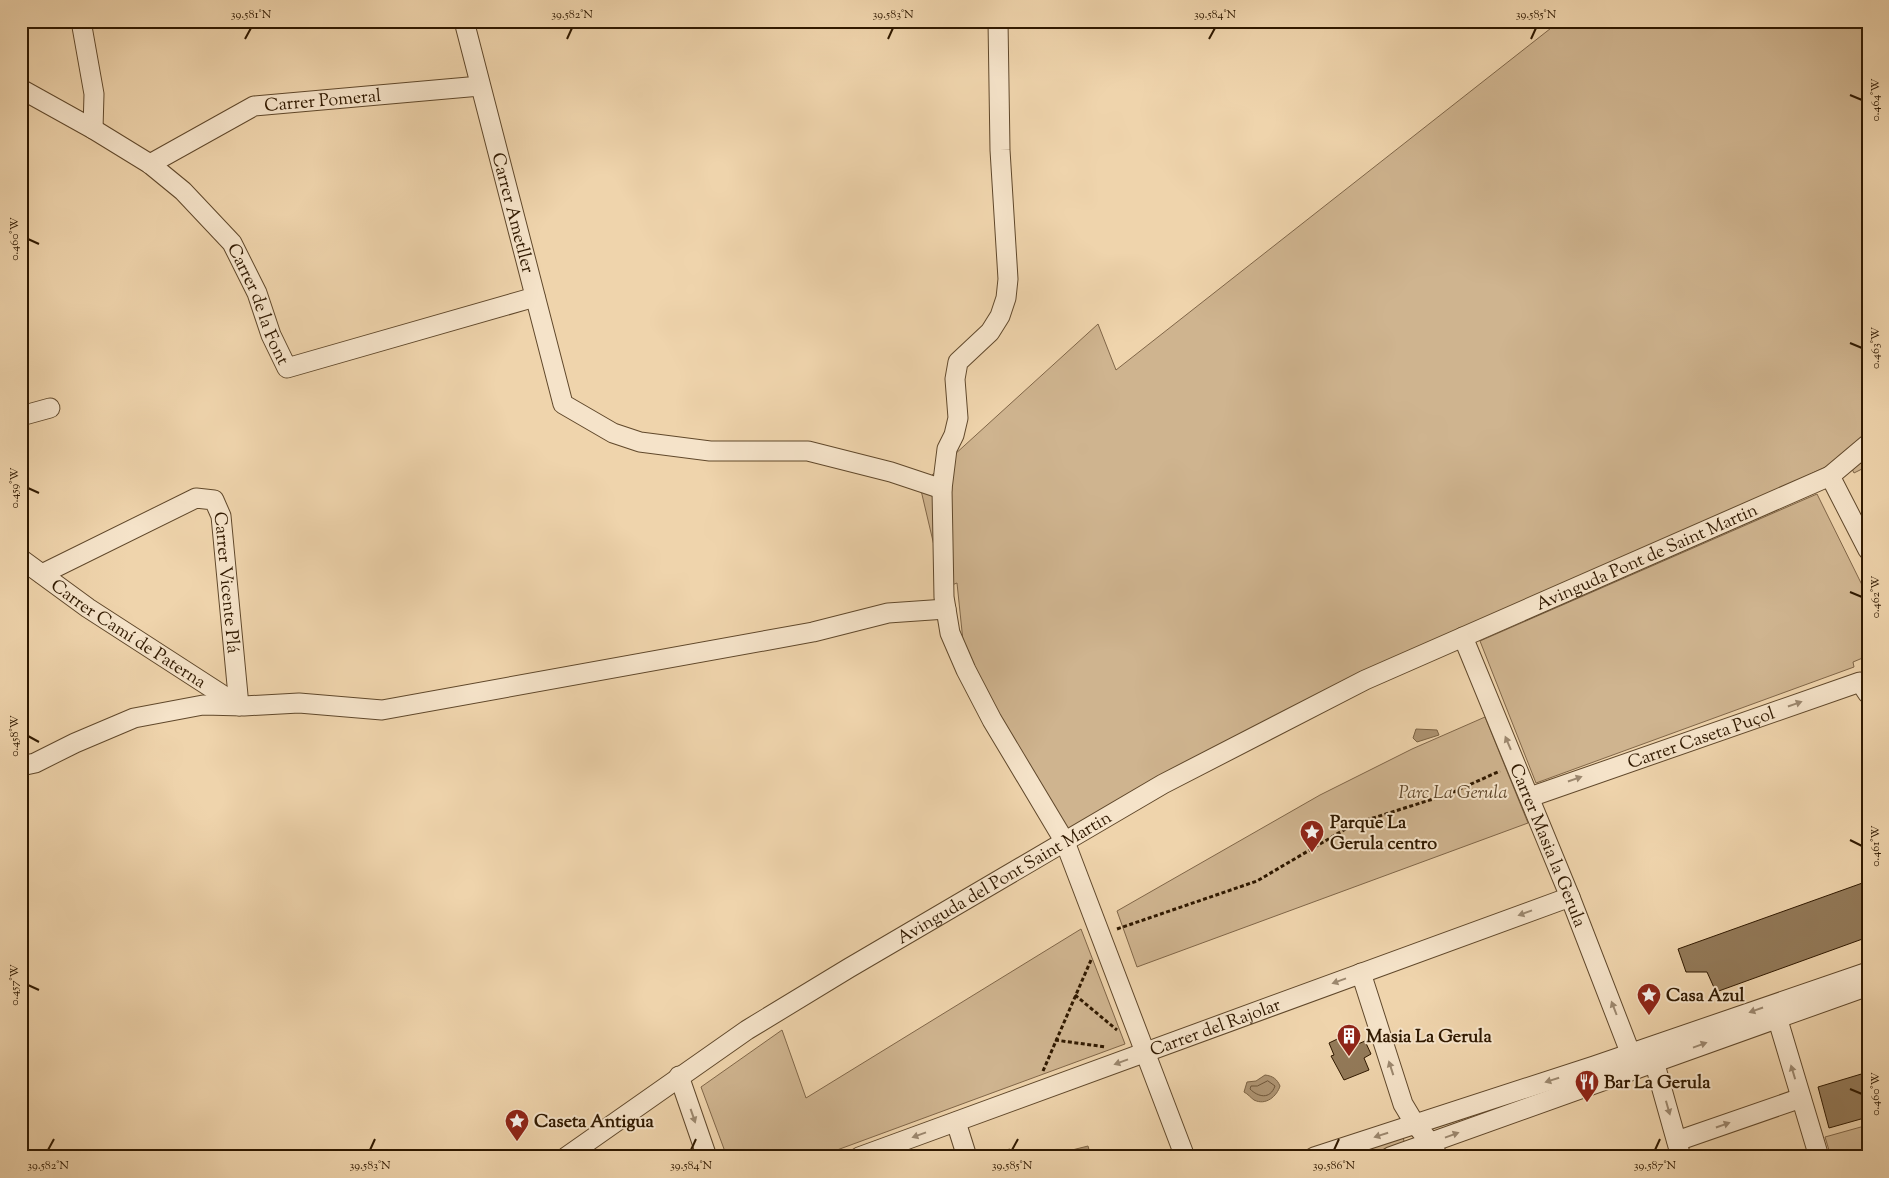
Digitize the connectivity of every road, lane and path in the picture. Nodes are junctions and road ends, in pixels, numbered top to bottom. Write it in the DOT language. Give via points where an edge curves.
graph roads {
  1 [pos="81,21"];
  2 [pos="464,21"];
  3 [pos="998,21"];
  4 [pos="480,86"];
  5 [pos="21,90"];
  6 [pos="93,129"];
  7 [pos="150,164"];
  8 [pos="535,297"];
  9 [pos="50,408"];
  10 [pos="21,416"];
  11 [pos="1868,444"];
  12 [pos="1830,476"];
  13 [pos="942,489"];
  14 [pos="1867,547"];
  15 [pos="21,559"];
  16 [pos="42,574"];
  17 [pos="946,609"];
  18 [pos="1463,638"];
  19 [pos="1864,688"];
  20 [pos="239,706"];
  21 [pos="1517,764"];
  22 [pos="21,766"];
  23 [pos="1530,797"];
  24 [pos="1065,842"];
  25 [pos="1570,897"];
  26 [pos="1102,934"];
  27 [pos="1868,972"];
  28 [pos="1361,974"];
  29 [pos="1868,986"];
  30 [pos="1075,995"];
  31 [pos="1777,1017"];
  32 [pos="1055,1040"];
  33 [pos="1110,1048"];
  34 [pos="1146,1053"];
  35 [pos="1634,1060"];
  36 [pos="1654,1061"];
  37 [pos="679,1076"];
  38 [pos="1034,1094"];
  39 [pos="1801,1098"];
  40 [pos="956,1122"];
  41 [pos="1415,1124"];
  42 [pos="1679,1149"];
  43 [pos="1435,1150"];
  44 [pos="1818,1154"];
  45 [pos="566,1157"];
  46 [pos="707,1157"];
  47 [pos="859,1157"];
  48 [pos="967,1157"];
  49 [pos="1185,1157"];
  50 [pos="1314,1157"];
  51 [pos="1390,1157"];
  1 -- 6 [label="street" via="94,94"];
  2 -- 4 [label="street, Carrer Ametller"];
  3 -- 13 [label="street" via="1000,150 1008,278 1006,298 990,332 958,362 954,378 958,418 947,449"];
  4 -- 7 [label="street, Carrer Pomeral" via="254,106"];
  4 -- 8 [label="street, Carrer Ametller"];
  5 -- 6 [label="street, Carrer de la Font"];
  6 -- 7 [label="street, Carrer de la Font"];
  7 -- 8 [label="street, Carrer de la Font" via="183,191 232,242 257,293 271,335 287,368"];
  8 -- 13 [label="street, Carrer Ametller" via="563,404 613,433 640,442 710,451 808,451 883,469"];
  9 -- 10 [label="street"];
  11 -- 12 [label="street, Avinguda Pont de Saint Martin"];
  12 -- 14 [label="street"];
  12 -- 18 [label="street, Avinguda Pont de Saint Martin"];
  13 -- 17 [label="street"];
  15 -- 16 [label="street, Carrer Camí de Paterna"];
  16 -- 20 [label="street, Carrer Camí de Paterna"];
  16 -- 20 [label="street, Carrer Vicente Plá" via="196,498 214,500 221,516"];
  17 -- 20 [label="street" via="888,613 813,632 382,710 299,703"];
  17 -- 24 [label="street" via="950,633 966,670"];
  21 -- 18 [label="street, Carrer Masia la Gerula, one-way"];
  18 -- 24 [label="street, Avinguda del Pont Saint Martin" via="1365,680 1163,784"];
  23 -- 19 [label="street, Carrer Caseta Puçol, one-way"];
  20 -- 22 [label="street" via="203,705 134,718 35,763"];
  21 -- 23 [label="street, Carrer Masia la Gerula"];
  21 -- 26 [label="path" via="1449,794 1354,824 1257,881"];
  23 -- 25 [label="street, Carrer Masia la Gerula"];
  24 -- 26 [label="street"];
  24 -- 37 [label="street, Avinguda del Pont Saint Martin" via="841,973"];
  25 -- 28 [label="street, Carrer del Rajolar, one-way"];
  35 -- 25 [label="street, Carrer Masia la Gerula, one-way"];
  26 -- 30 [label="path"];
  26 -- 34 [label="street"];
  27 -- 35 [label="street, one-way"];
  28 -- 34 [label="street, Carrer del Rajolar, one-way"];
  41 -- 28 [label="street, one-way" via="1403,1104"];
  29 -- 31 [label="street"];
  30 -- 32 [label="path"];
  30 -- 34 [label="path"];
  36 -- 31 [label="street, one-way"];
  39 -- 31 [label="street, one-way"];
  32 -- 33 [label="path"];
  32 -- 38 [label="path"];
  34 -- 38 [label="street, Carrer del Rajolar, one-way"];
  34 -- 49 [label="street"];
  35 -- 36 [label="street"];
  35 -- 41 [label="street, one-way"];
  43 -- 35 [label="street, one-way"];
  36 -- 42 [label="street, one-way"];
  37 -- 45 [label="street, Avinguda del Pont Saint Martin"];
  37 -- 46 [label="street, one-way"];
  38 -- 40 [label="street, Carrer del Rajolar"];
  42 -- 39 [label="street, one-way"];
  39 -- 44 [label="street"];
  40 -- 47 [label="street, Carrer del Rajolar, one-way"];
  40 -- 48 [label="street"];
  41 -- 43 [label="street"];
  41 -- 50 [label="street, one-way"];
  43 -- 51 [label="street"];
}
